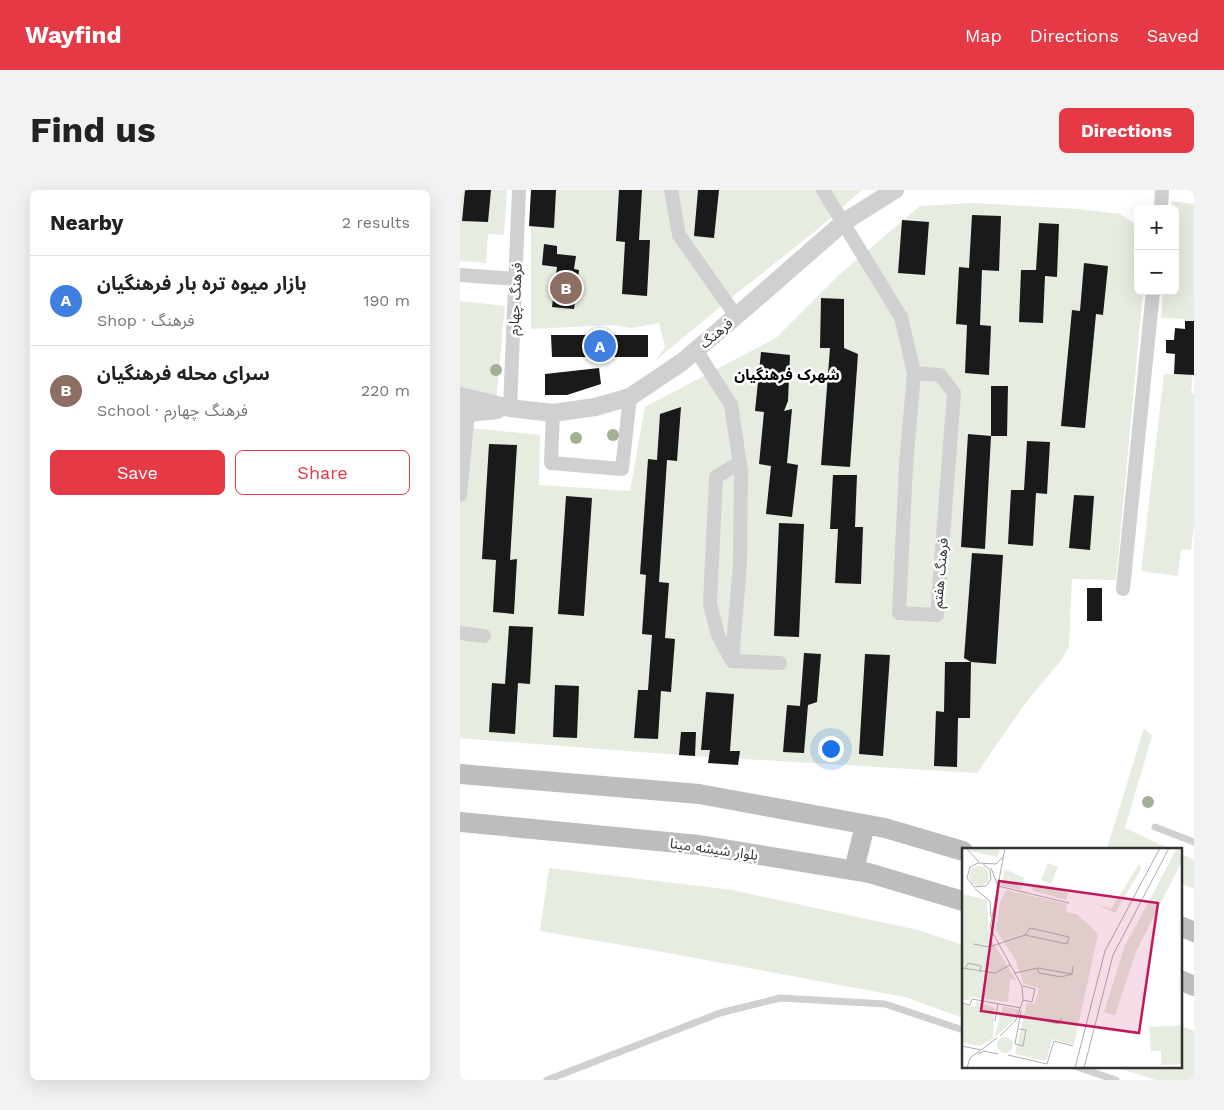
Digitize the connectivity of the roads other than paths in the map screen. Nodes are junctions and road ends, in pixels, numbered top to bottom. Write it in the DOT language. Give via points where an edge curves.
graph roads {
  1 [pos="519,190"];
  2 [pos="671,190"];
  3 [pos="823,190"];
  4 [pos="895,190"];
  5 [pos="1162,190"];
  6 [pos="1161,205"];
  7 [pos="844,222"];
  8 [pos="460,275"];
  9 [pos="516,279"];
  10 [pos="1153,295"];
  11 [pos="736,316"];
  12 [pos="696,350"];
  13 [pos="914,374"];
  14 [pos="460,396"];
  15 [pos="630,397"];
  16 [pos="510,408"];
  17 [pos="464,413"];
  18 [pos="553,413"];
  19 [pos="739,462"];
  20 [pos="460,495"];
  21 [pos="1124,589"];
  22 [pos="460,633"];
  23 [pos="484,636"];
  24 [pos="732,661"];
  25 [pos="780,663"];
  26 [pos="460,774"];
  27 [pos="460,822"];
  28 [pos="865,824"];
  29 [pos="1155,827"];
  30 [pos="1194,842"];
  31 [pos="962,851"];
  32 [pos="854,870"];
  33 [pos="962,902"];
  34 [pos="1182,927"];
  35 [pos="1194,932"];
  36 [pos="1182,981"];
  37 [pos="1194,986"];
  38 [pos="962,1030"];
  39 [pos="1080,1068"];
  40 [pos="547,1080"];
  41 [pos="1116,1080"];
  1 -- 9 [label="street, فرهنگ چهارم"];
  2 -- 11 [label="street" via="679,235"];
  3 -- 7 [label="street, فرهنگ هفتم"];
  4 -- 7 [label="street, فرهنگ"];
  5 -- 6 [label="street"];
  7 -- 11 [label="street, فرهنگ"];
  7 -- 13 [label="street, فرهنگ هفتم" via="901,317"];
  8 -- 9 [label="street"];
  9 -- 16 [label="street, فرهنگ چهارم"];
  10 -- 21 [label="street"];
  11 -- 12 [label="street, فرهنگ"];
  12 -- 15 [label="street, فرهنگ"];
  12 -- 19 [label="street" via="731,406"];
  13 -- 13 [label="street, فرهنگ هفتم" via="899,613 937,615 954,393 940,375"];
  14 -- 16 [label="street, فرهنگ"];
  15 -- 18 [label="street, فرهنگ" via="595,407"];
  15 -- 18 [label="street" via="622,469 551,463"];
  16 -- 17 [label="street, فرهنگ"];
  16 -- 18 [label="street, فرهنگ"];
  17 -- 20 [label="street"];
  19 -- 24 [label="street" via="740,563"];
  19 -- 24 [label="street" via="716,477 710,604 718,635"];
  22 -- 23 [label="street"];
  24 -- 25 [label="street"];
  26 -- 28 [label="main road" via="699,794"];
  27 -- 32 [label="main road, بلوار شیشه مینا" via="699,845"];
  28 -- 31 [label="main road"];
  28 -- 32 [label="main road"];
  29 -- 30 [label="lane"];
  32 -- 33 [label="main road, بلوار شیشه مینا"];
  34 -- 35 [label="main road"];
  36 -- 37 [label="main road"];
  38 -- 40 [label="lane" via="884,1004 780,998 720,1013"];
  39 -- 41 [label="lane"];
}
